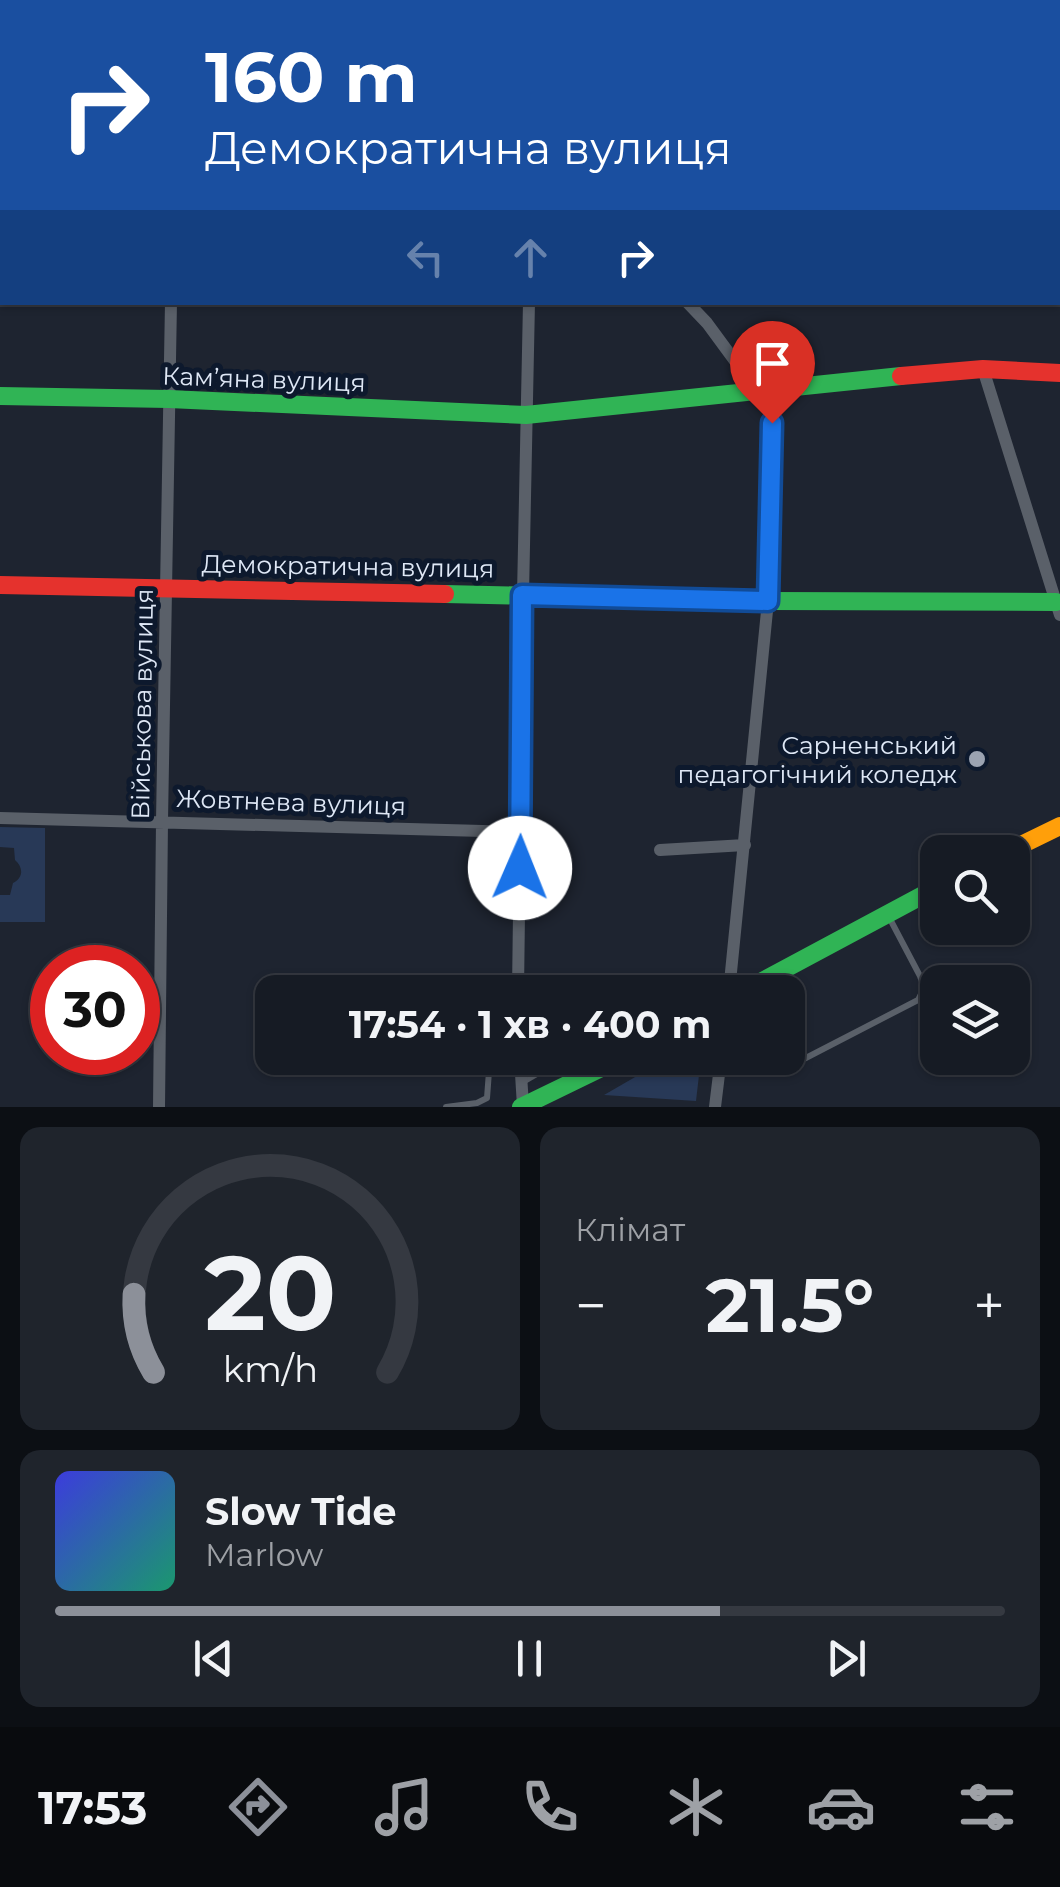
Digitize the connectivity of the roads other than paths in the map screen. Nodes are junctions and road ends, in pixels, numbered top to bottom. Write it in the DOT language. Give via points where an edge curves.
graph roads {
  1 [pos="171,305"];
  2 [pos="529,305"];
  3 [pos="689,305"];
  4 [pos="982,369"];
  5 [pos="1060,373"];
  6 [pos="765,389"];
  7 [pos="0,396"];
  8 [pos="169,400"];
  9 [pos="526,415"];
  10 [pos="0,585"];
  11 [pos="167,588"];
  12 [pos="522,595"];
  13 [pos="768,601"];
  14 [pos="1058,608"];
  15 [pos="0,818"];
  16 [pos="162,821"];
  17 [pos="1060,826"];
  18 [pos="521,832"];
  19 [pos="1030,840"];
  20 [pos="745,845"];
  21 [pos="660,850"];
  22 [pos="920,896"];
  23 [pos="888,913"];
  24 [pos="518,975"];
  25 [pos="730,975"];
  26 [pos="773,975"];
  27 [pos="805,1058"];
  28 [pos="489,1075"];
  29 [pos="521,1075"];
  30 [pos="534,1075"];
  31 [pos="587,1075"];
  32 [pos="719,1075"];
  33 [pos="522,1082"];
  34 [pos="159,1107"];
  35 [pos="446,1107"];
  36 [pos="522,1107"];
  37 [pos="715,1107"];
  1 -- 8 [label="street, Військова вулиця"];
  2 -- 9 [label="street"];
  3 -- 6 [label="street"];
  4 -- 5 [label="street, Камʼяна вулиця"];
  4 -- 6 [label="street, Камʼяна вулиця"];
  4 -- 14 [label="street"];
  6 -- 9 [label="street, Камʼяна вулиця"];
  6 -- 13 [label="street"];
  7 -- 8 [label="street, Камʼяна вулиця"];
  8 -- 9 [label="street, Камʼяна вулиця"];
  8 -- 11 [label="street, Військова вулиця"];
  9 -- 12 [label="street"];
  10 -- 11 [label="street, Демократична вулиця"];
  11 -- 12 [label="street, Демократична вулиця"];
  11 -- 16 [label="street, Військова вулиця"];
  12 -- 13 [label="street, Демократична вулиця"];
  12 -- 18 [label="street"];
  13 -- 14 [label="street, Демократична вулиця"];
  13 -- 20 [label="street"];
  15 -- 16 [label="street, Жовтнева вулиця"];
  16 -- 18 [label="street, Жовтнева вулиця"];
  16 -- 34 [label="street, Військова вулиця"];
  17 -- 19 [label="street"];
  18 -- 24 [label="street"];
  20 -- 21 [label="street"];
  20 -- 25 [label="street"];
  22 -- 23 [label="street"];
  23 -- 26 [label="street"];
  23 -- 27 [label="lane" via="920,976 918,1000"];
  28 -- 35 [label="lane" via="488,1098"];
  29 -- 33 [label="street"];
  30 -- 33 [label="lane"];
  31 -- 36 [label="street"];
  32 -- 37 [label="street"];
  33 -- 36 [label="street"];
}
